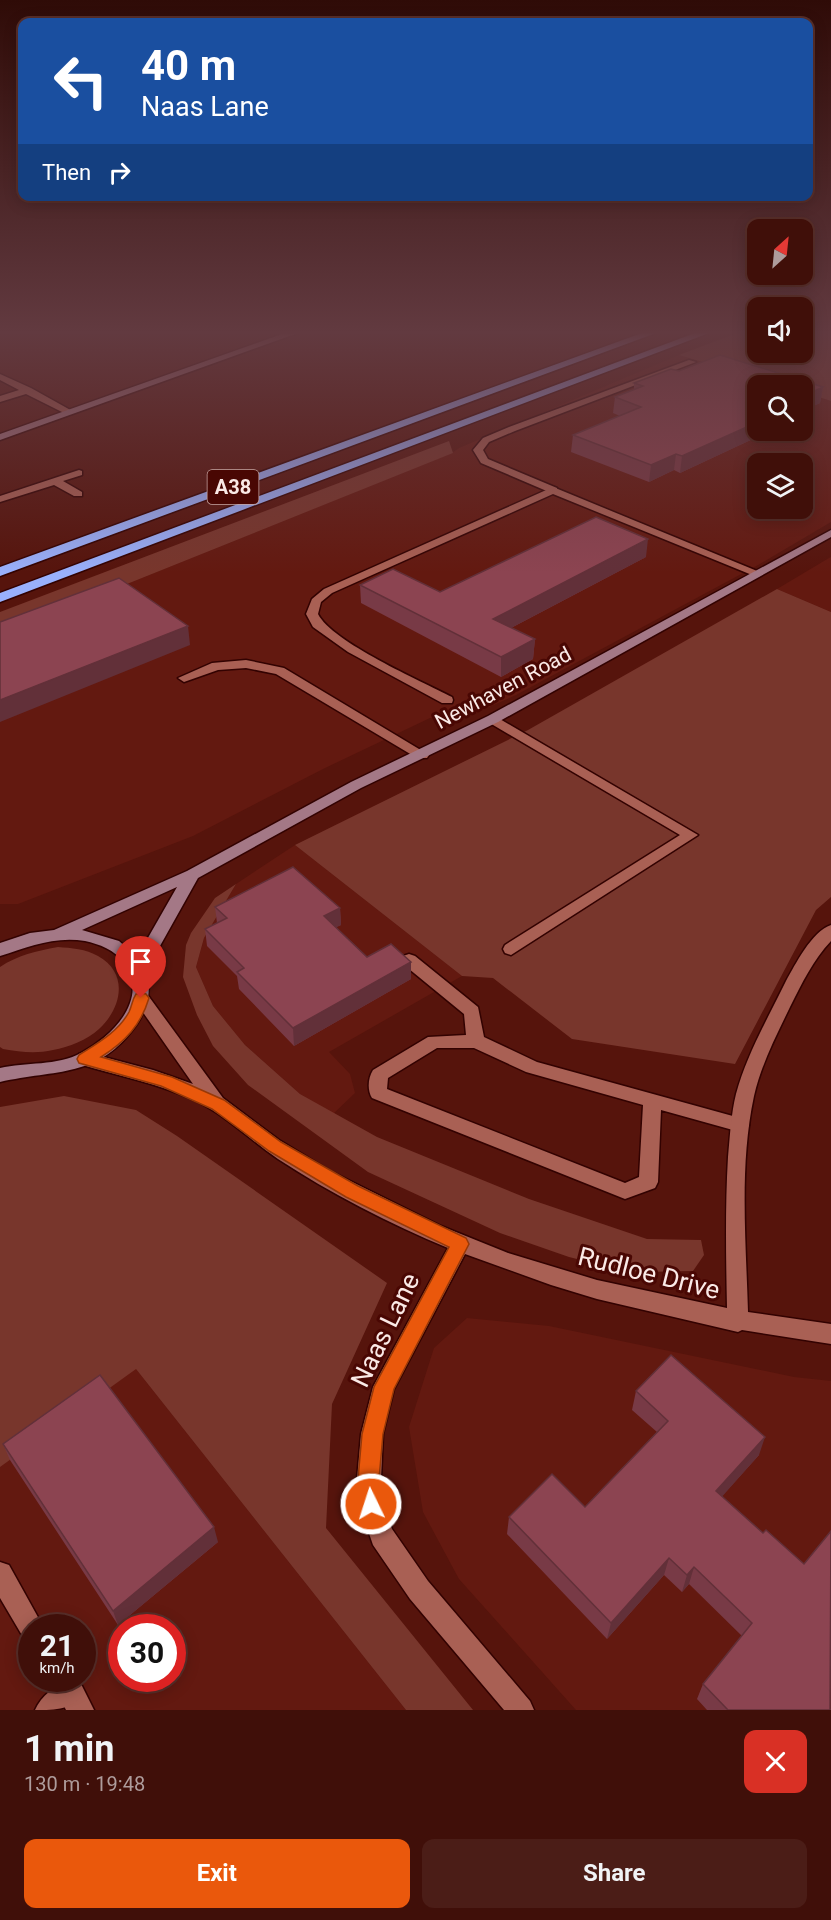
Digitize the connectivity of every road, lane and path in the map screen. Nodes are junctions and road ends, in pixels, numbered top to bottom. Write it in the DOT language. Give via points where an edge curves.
graph roads {
  1 [pos="67,413"];
  2 [pos="434,413"];
  3 [pos="493,413"];
  4 [pos="556,413"];
  5 [pos="0,437"];
  6 [pos="79,473"];
  7 [pos="55,481"];
  8 [pos="553,490"];
  9 [pos="78,494"];
  10 [pos="0,499"];
  11 [pos="831,533"];
  12 [pos="0,572"];
  13 [pos="756,573"];
  14 [pos="0,598"];
  15 [pos="184,678"];
  16 [pos="447,700"];
  17 [pos="493,720"];
  18 [pos="422,754"];
  19 [pos="192,875"];
  20 [pos="831,931"];
  21 [pos="60,933"];
  22 [pos="1,949"];
  23 [pos="511,949"];
  24 [pos="409,960"];
  25 [pos="138,970"];
  26 [pos="141,998"];
  27 [pos="476,1041"];
  28 [pos="85,1059"];
  29 [pos="4,1072"];
  30 [pos="652,1102"];
  31 [pos="218,1104"];
  32 [pos="740,1125"];
  33 [pos="460,1244"];
  34 [pos="738,1322"];
  35 [pos="831,1334"];
  36 [pos="0,1574"];
  37 [pos="24,1614"];
  38 [pos="71,1693"];
  39 [pos="48,1710"];
  40 [pos="521,1710"];
  1 -- 5 [label="street"];
  2 -- 12 [label="highway, A38"];
  3 -- 14 [label="highway, A38"];
  4 -- 8 [label="street" via="486,440 477,450 484,461"];
  6 -- 7 [label="street"];
  7 -- 9 [label="street"];
  7 -- 10 [label="street"];
  8 -- 13 [label="street"];
  8 -- 16 [label="street" via="328,591 316,601 312,614 317,624 352,649"];
  11 -- 13 [label="street, Newhaven Road"];
  13 -- 17 [label="street, Newhaven Road"];
  15 -- 18 [label="street" via="226,665 246,664 280,671"];
  17 -- 18 [label="street, Newhaven Road"];
  17 -- 23 [label="street" via="691,835"];
  18 -- 19 [label="street, Newhaven Road"];
  19 -- 21 [label="street, Newhaven Road"];
  19 -- 25 [label="street"];
  20 -- 32 [label="street" via="812,951 760,1050"];
  21 -- 22 [label="street"];
  21 -- 25 [label="street" via="115,946"];
  24 -- 27 [label="street" via="472,1011"];
  25 -- 26 [label="street"];
  26 -- 28 [label="street" via="126,1028"];
  26 -- 31 [label="street"];
  27 -- 30 [label="street" via="532,1067"];
  27 -- 30 [label="street" via="434,1042 379,1075 378,1093 625,1191 648,1182"];
  28 -- 29 [label="street" via="54,1069"];
  28 -- 31 [label="street" via="166,1082"];
  30 -- 32 [label="street"];
  31 -- 33 [label="street" via="275,1146 352,1191"];
  32 -- 34 [label="street" via="735,1202"];
  33 -- 34 [label="street, Rudloe Drive" via="544,1275"];
  33 -- 40 [label="street, Naas Lane" via="384,1387 372,1434 371,1504 382,1536 419,1590"];
  34 -- 35 [label="street, Rudloe Drive"];
  36 -- 37 [label="street"];
  38 -- 39 [label="street"];
}
